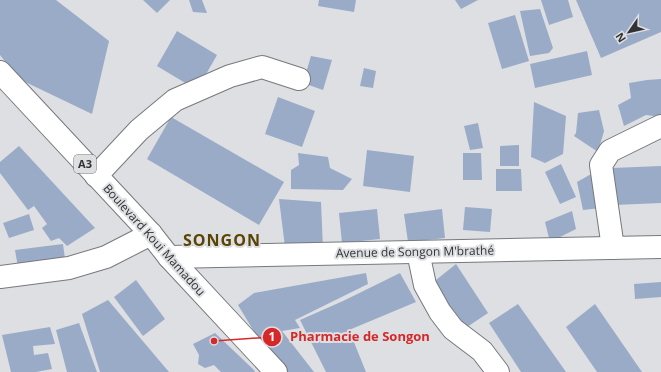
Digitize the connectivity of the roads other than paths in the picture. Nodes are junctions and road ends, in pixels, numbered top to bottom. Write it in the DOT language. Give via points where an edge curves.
graph roads {
  1 [pos="0,72"];
  2 [pos="299,79"];
  3 [pos="661,126"];
  4 [pos="96,176"];
  5 [pos="151,234"];
  6 [pos="661,247"];
  7 [pos="613,248"];
  8 [pos="418,252"];
  9 [pos="169,258"];
  10 [pos="0,277"];
  11 [pos="276,372"];
  12 [pos="498,372"];
  1 -- 4 [label="street, Boulevard Koui Mamadou / A3"];
  2 -- 4 [label="street" via="262,67 230,76 175,100 139,130"];
  3 -- 7 [label="street" via="610,151 601,165"];
  4 -- 5 [label="street, Boulevard Koui Mamadou / A3"];
  5 -- 9 [label="street, Boulevard Koui Mamadou / A3"];
  5 -- 10 [label="street" via="106,257 69,268"];
  6 -- 7 [label="street, Avenue de Songon M'brathé"];
  7 -- 8 [label="street, Avenue de Songon M'brathé"];
  8 -- 9 [label="street, Avenue de Songon M'brathé"];
  8 -- 12 [label="street" via="425,285 440,312 454,329 482,351"];
  9 -- 11 [label="street, Boulevard Koui Mamadou / A3"];
}
